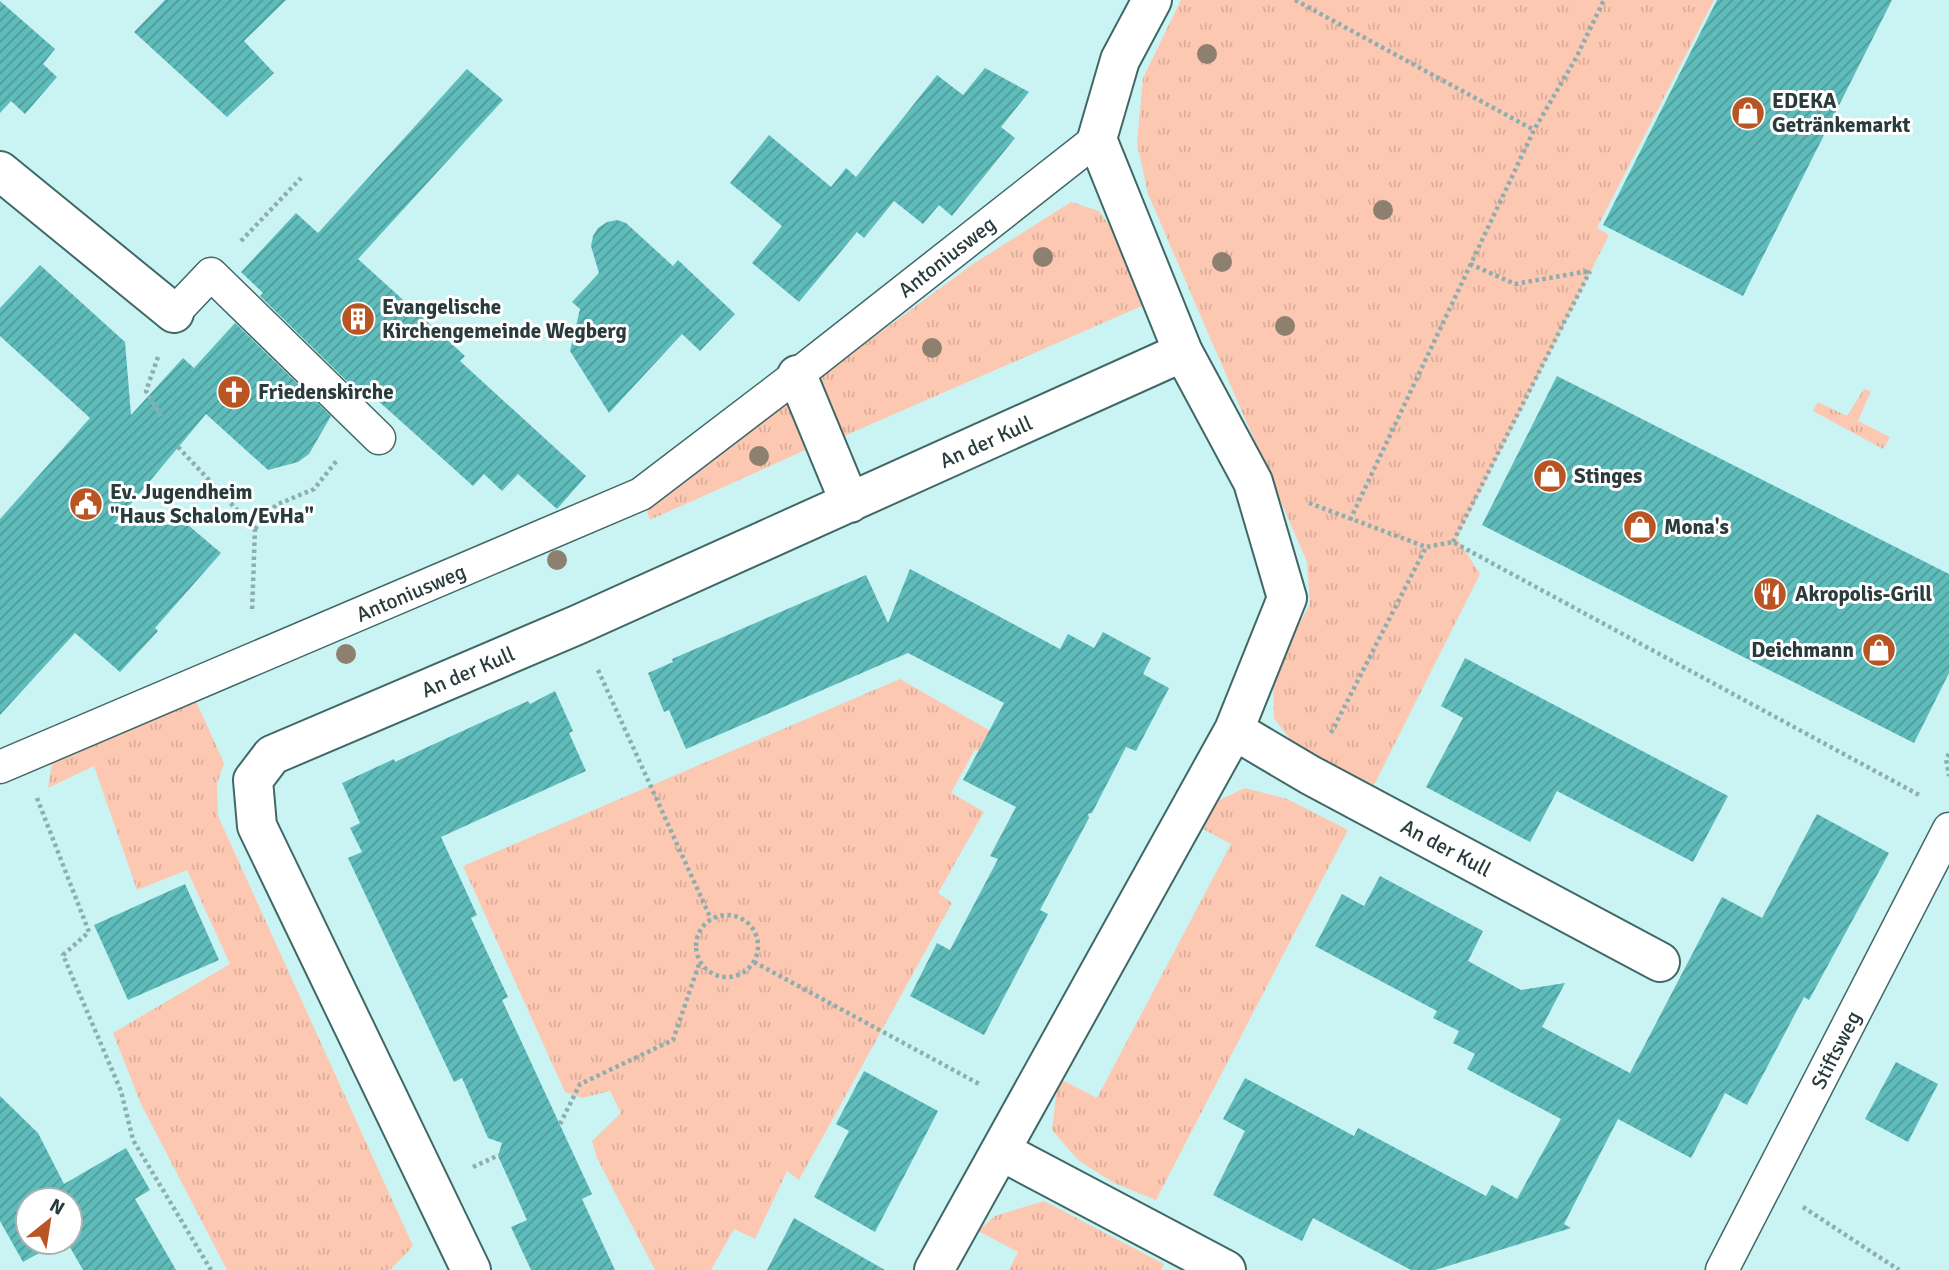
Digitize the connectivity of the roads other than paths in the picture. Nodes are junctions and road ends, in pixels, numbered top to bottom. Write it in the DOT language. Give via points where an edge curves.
graph roads {
  1 [pos="1152,0"];
  2 [pos="1097,139"];
  3 [pos="0,172"];
  4 [pos="174,313"];
  5 [pos="1183,352"];
  6 [pos="797,375"];
  7 [pos="372,431"];
  8 [pos="850,503"];
  9 [pos="1234,730"];
  10 [pos="11,763"];
  11 [pos="1949,829"];
  12 [pos="1660,962"];
  13 [pos="1002,1151"];
  14 [pos="471,1270"];
  15 [pos="934,1270"];
  16 [pos="1226,1270"];
  17 [pos="1722,1270"];
  1 -- 2 [label="street" via="1120,60"];
  2 -- 5 [label="street"];
  2 -- 6 [label="lane, Antoniusweg"];
  3 -- 4 [label="street"];
  4 -- 7 [label="lane" via="211,274"];
  5 -- 8 [label="street, An der Kull"];
  5 -- 9 [label="street" via="1253,482 1287,598"];
  6 -- 8 [label="street"];
  6 -- 10 [label="lane, Antoniusweg" via="641,494"];
  8 -- 14 [label="street, An der Kull" via="272,755 253,780 257,826"];
  9 -- 12 [label="street, An der Kull"];
  9 -- 13 [label="street"];
  11 -- 17 [label="lane, Stiftsweg"];
  13 -- 15 [label="street"];
  13 -- 16 [label="street"];
}
